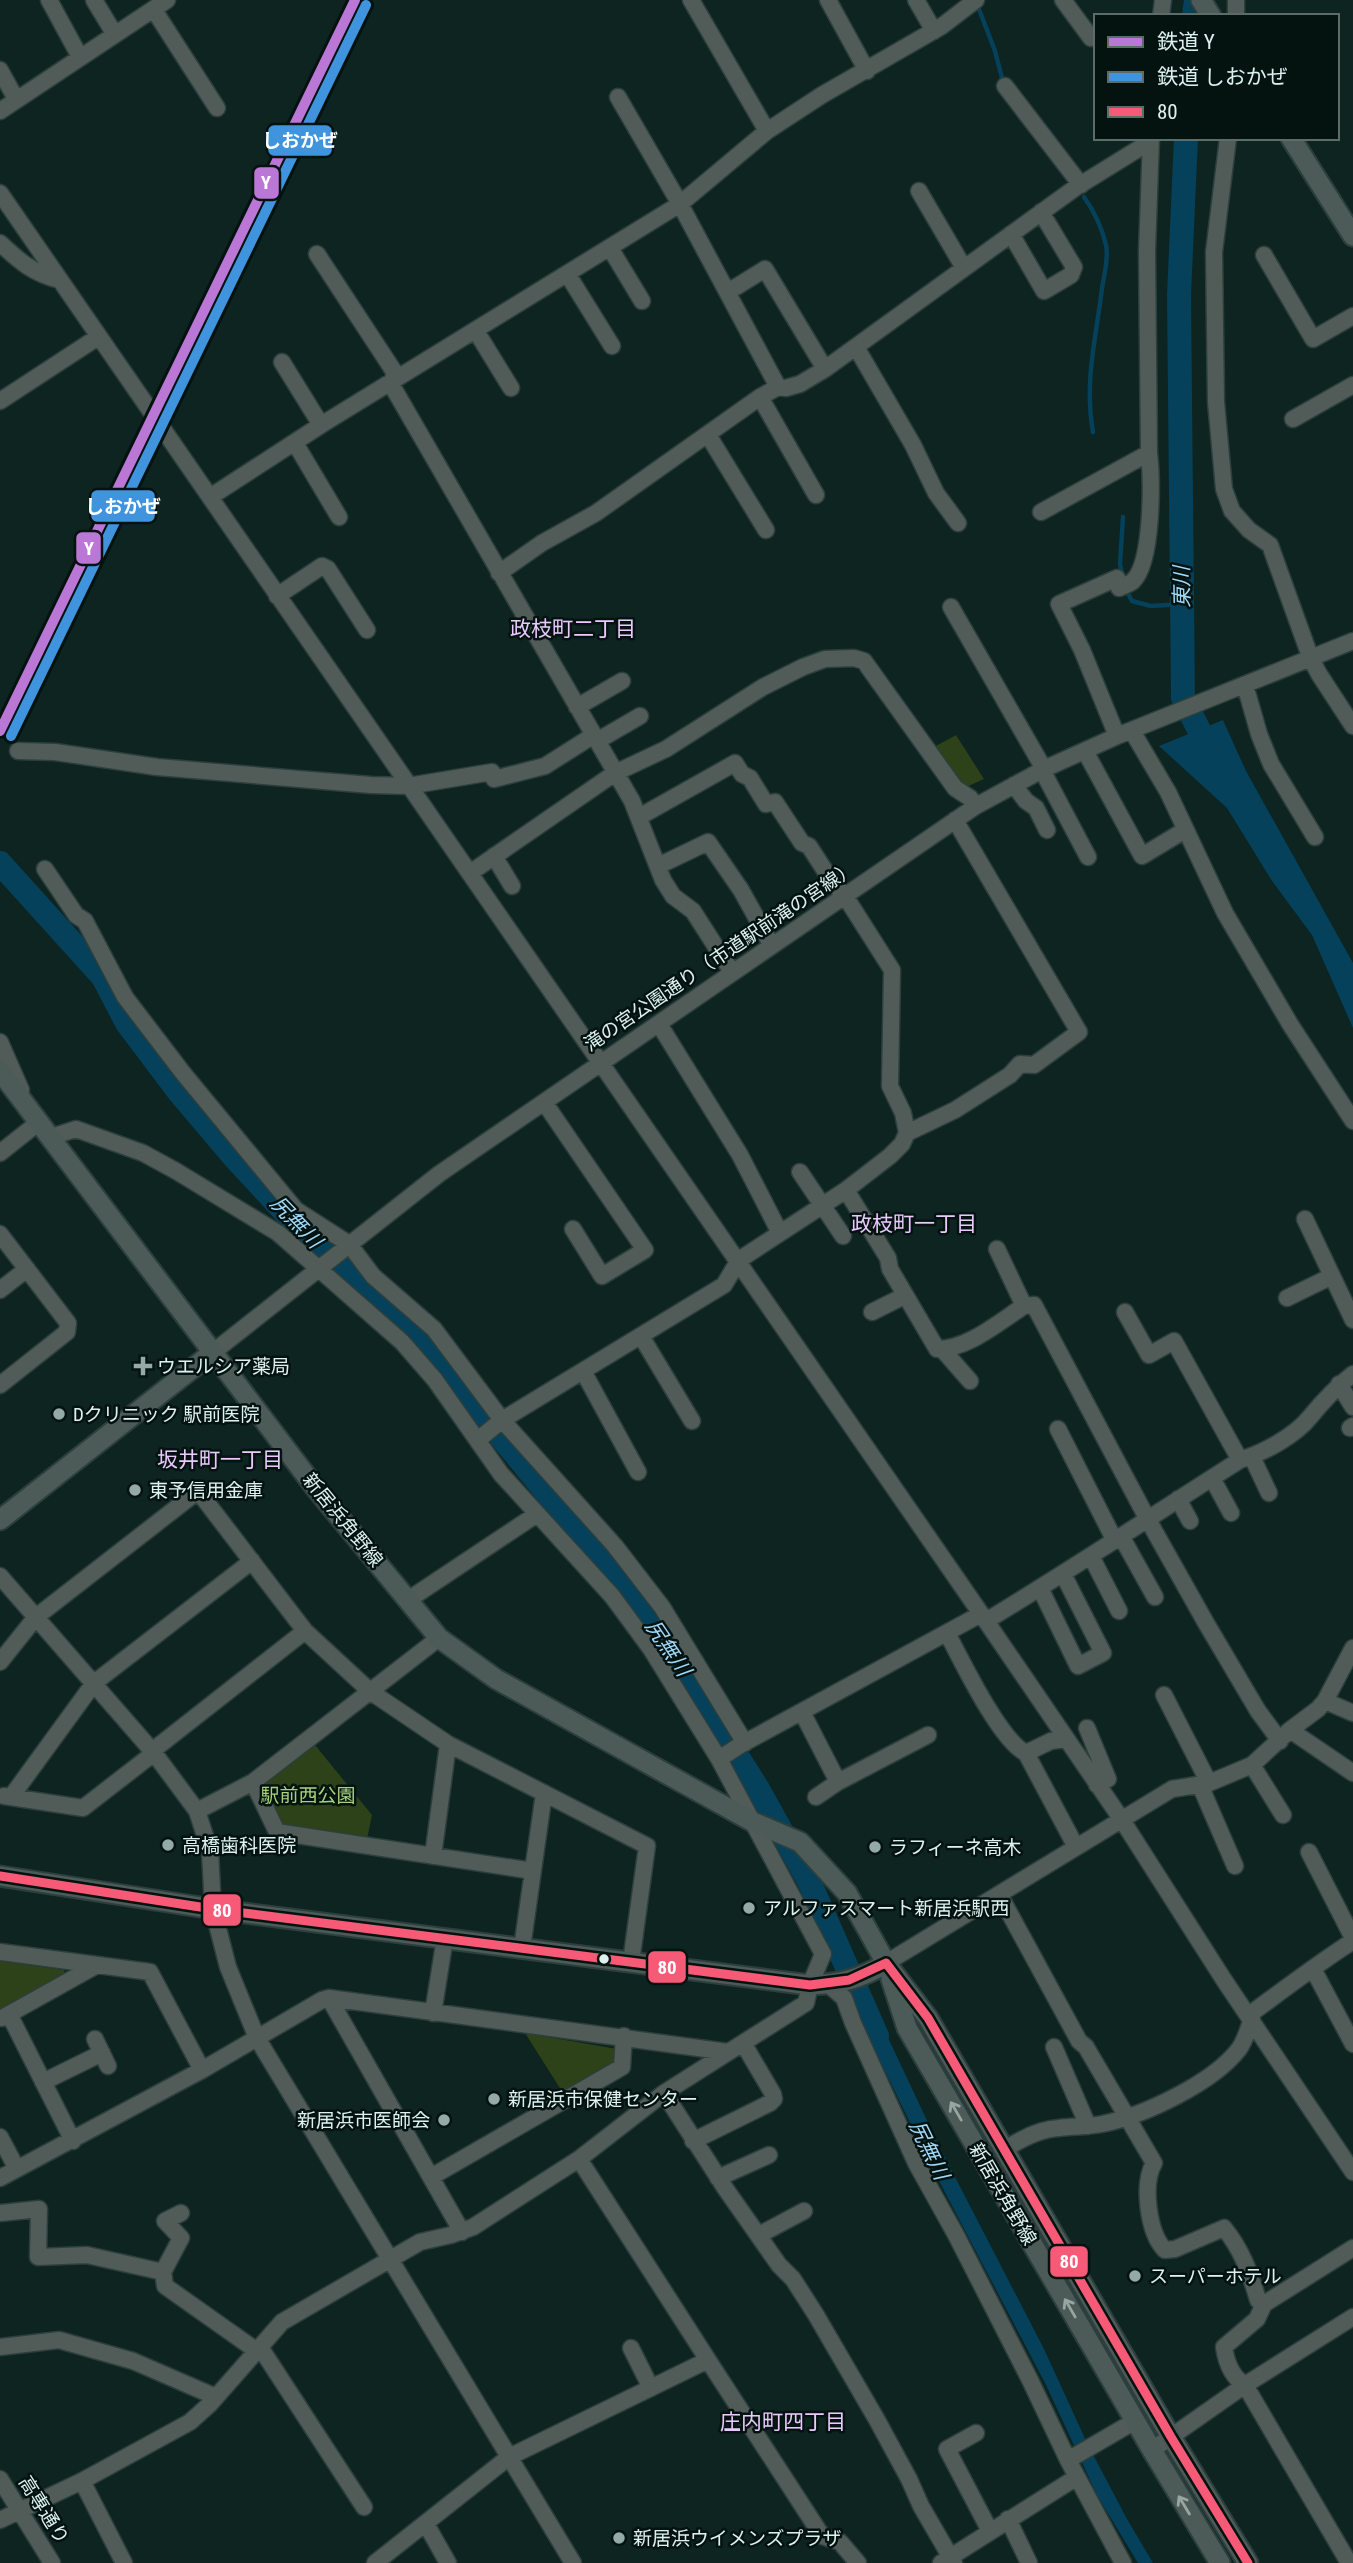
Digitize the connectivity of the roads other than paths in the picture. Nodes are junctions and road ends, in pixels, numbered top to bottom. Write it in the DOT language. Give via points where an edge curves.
graph roads {
  1 [pos="49,0"];
  2 [pos="94,0"];
  3 [pos="691,0"];
  4 [pos="828,0"];
  5 [pos="916,0"];
  6 [pos="1063,0"];
  7 [pos="972,3"];
  8 [pos="160,5"];
  9 [pos="934,31"];
  10 [pos="114,33"];
  11 [pos="1091,38"];
  12 [pos="80,57"];
  13 [pos="0,70"];
  14 [pos="867,71"];
  15 [pos="1005,86"];
  16 [pos="618,97"];
  17 [pos="16,99"];
  18 [pos="217,108"];
  19 [pos="0,111"];
  20 [pos="767,131"];
  21 [pos="1149,140"];
  22 [pos="1151,140"];
  23 [pos="1228,140"];
  24 [pos="1292,140"];
  25 [pos="1081,185"];
  26 [pos="919,191"];
  27 [pos="0,194"];
  28 [pos="680,204"];
  29 [pos="1041,212"];
  30 [pos="1011,234"];
  31 [pos="1353,236"];
  32 [pos="0,243"];
  33 [pos="610,248"];
  34 [pos="317,254"];
  35 [pos="1264,255"];
  36 [pos="964,268"];
  37 [pos="568,275"];
  38 [pos="60,280"];
  39 [pos="727,290"];
  40 [pos="642,301"];
  41 [pos="1353,316"];
  42 [pos="476,331"];
  43 [pos="99,337"];
  44 [pos="611,346"];
  45 [pos="856,347"];
  46 [pos="282,362"];
  47 [pos="825,369"];
  48 [pos="391,384"];
  49 [pos="1353,385"];
  50 [pos="779,387"];
  51 [pos="511,388"];
  52 [pos="760,397"];
  53 [pos="0,401"];
  54 [pos="1293,419"];
  55 [pos="321,425"];
  56 [pos="708,435"];
  57 [pos="295,443"];
  58 [pos="1149,453"];
  59 [pos="816,495"];
  60 [pos="210,497"];
  61 [pos="1041,512"];
  62 [pos="339,517"];
  63 [pos="958,523"];
  64 [pos="766,530"];
  65 [pos="499,573"];
  66 [pos="277,596"];
  67 [pos="951,607"];
  68 [pos="367,630"];
  69 [pos="1353,641"];
  70 [pos="1311,659"];
  71 [pos="622,681"];
  72 [pos="1245,685"];
  73 [pos="577,707"];
  74 [pos="640,716"];
  75 [pos="1353,726"];
  76 [pos="1130,731"];
  77 [pos="596,739"];
  78 [pos="18,751"];
  79 [pos="1085,751"];
  80 [pos="1043,770"];
  81 [pos="615,773"];
  82 [pos="1014,785"];
  83 [pos="408,786"];
  84 [pos="976,806"];
  85 [pos="639,817"];
  86 [pos="954,820"];
  87 [pos="1185,830"];
  88 [pos="1047,831"];
  89 [pos="1315,837"];
  90 [pos="494,856"];
  91 [pos="1088,857"];
  92 [pos="658,866"];
  93 [pos="45,869"];
  94 [pos="470,873"];
  95 [pos="512,886"];
  96 [pos="845,896"];
  97 [pos="772,946"];
  98 [pos="732,972"];
  99 [pos="659,1024"];
  100 [pos="0,1042"];
  101 [pos="601,1063"];
  102 [pos="0,1071"];
  103 [pos="0,1090"];
  104 [pos="544,1102"];
  105 [pos="1353,1121"];
  106 [pos="40,1124"];
  107 [pos="907,1133"];
  108 [pos="0,1153"];
  109 [pos="800,1172"];
  110 [pos="846,1189"];
  111 [pos="823,1205"];
  112 [pos="1305,1219"];
  113 [pos="573,1229"];
  114 [pos="780,1233"];
  115 [pos="0,1234"];
  116 [pos="843,1236"];
  117 [pos="345,1247"];
  118 [pos="997,1250"];
  119 [pos="738,1260"];
  120 [pos="321,1267"];
  121 [pos="27,1269"];
  122 [pos="1332,1276"];
  123 [pos="0,1290"];
  124 [pos="904,1296"];
  125 [pos="1287,1298"];
  126 [pos="1024,1306"];
  127 [pos="873,1312"];
  128 [pos="1125,1312"];
  129 [pos="1353,1320"];
  130 [pos="641,1336"];
  131 [pos="942,1349"];
  132 [pos="212,1353"];
  133 [pos="583,1371"];
  134 [pos="1353,1374"];
  135 [pos="970,1381"];
  136 [pos="1339,1384"];
  137 [pos="0,1385"];
  138 [pos="1353,1407"];
  139 [pos="500,1421"];
  140 [pos="692,1421"];
  141 [pos="1058,1429"];
  142 [pos="479,1438"];
  143 [pos="1246,1458"];
  144 [pos="638,1472"];
  145 [pos="1212,1478"];
  146 [pos="1269,1493"];
  147 [pos="1178,1499"];
  148 [pos="1231,1513"];
  149 [pos="537,1514"];
  150 [pos="1147,1518"];
  151 [pos="0,1520"];
  152 [pos="1190,1521"];
  153 [pos="1118,1539"];
  154 [pos="1091,1556"];
  155 [pos="252,1562"];
  156 [pos="1063,1574"];
  157 [pos="0,1576"];
  158 [pos="1040,1588"];
  159 [pos="1155,1597"];
  160 [pos="408,1600"];
  161 [pos="1119,1611"];
  162 [pos="36,1617"];
  163 [pos="983,1617"];
  164 [pos="305,1632"];
  165 [pos="947,1633"];
  166 [pos="439,1638"];
  167 [pos="1353,1648"];
  168 [pos="0,1662"];
  169 [pos="94,1683"];
  170 [pos="371,1692"];
  171 [pos="1164,1695"];
  172 [pos="1325,1701"];
  173 [pos="803,1712"];
  174 [pos="1353,1713"];
  175 [pos="1087,1728"];
  176 [pos="928,1735"];
  177 [pos="1285,1736"];
  178 [pos="1066,1739"];
  179 [pos="743,1743"];
  180 [pos="448,1744"];
  181 [pos="153,1752"];
  182 [pos="1026,1754"];
  183 [pos="722,1757"];
  184 [pos="1252,1765"];
  185 [pos="1353,1773"];
  186 [pos="253,1782"];
  187 [pos="838,1782"];
  188 [pos="1205,1784"];
  189 [pos="1097,1785"];
  190 [pos="544,1793"];
  191 [pos="5,1796"];
  192 [pos="816,1797"];
  193 [pos="197,1811"];
  194 [pos="1283,1815"];
  195 [pos="1122,1820"];
  196 [pos="756,1823"];
  197 [pos="1076,1847"];
  198 [pos="1308,1852"];
  199 [pos="433,1856"];
  200 [pos="1235,1866"];
  201 [pos="533,1871"];
  202 [pos="0,1876"];
  203 [pos="999,1894"];
  204 [pos="213,1909"];
  205 [pos="445,1938"];
  206 [pos="1353,1940"];
  207 [pos="522,1948"];
  208 [pos="0,1952"];
  209 [pos="631,1962"];
  210 [pos="886,1964"];
  211 [pos="97,1965"];
  212 [pos="1314,1969"];
  213 [pos="837,1982"];
  214 [pos="329,1998"];
  215 [pos="433,2013"];
  216 [pos="5,2017"];
  217 [pos="1250,2017"];
  218 [pos="624,2036"];
  219 [pos="257,2038"];
  220 [pos="743,2043"];
  221 [pos="1353,2044"];
  222 [pos="1054,2047"];
  223 [pos="728,2052"];
  224 [pos="102,2053"];
  225 [pos="202,2070"];
  226 [pos="43,2082"];
  227 [pos="664,2093"];
  228 [pos="1126,2117"];
  229 [pos="1088,2126"];
  230 [pos="0,2137"];
  231 [pos="73,2141"];
  232 [pos="694,2141"];
  233 [pos="1004,2150"];
  234 [pos="769,2155"];
  235 [pos="579,2160"];
  236 [pos="17,2169"];
  237 [pos="1353,2172"];
  238 [pos="431,2177"];
  239 [pos="0,2178"];
  240 [pos="718,2178"];
  241 [pos="804,2211"];
  242 [pos="0,2213"];
  243 [pos="181,2213"];
  244 [pos="462,2232"];
  245 [pos="760,2235"];
  246 [pos="1353,2248"];
  247 [pos="389,2260"];
  248 [pos="163,2272"];
  249 [pos="1264,2304"];
  250 [pos="1353,2317"];
  251 [pos="0,2347"];
  252 [pos="631,2348"];
  253 [pos="259,2349"];
  254 [pos="708,2360"];
  255 [pos="1245,2385"];
  256 [pos="651,2388"];
  257 [pos="216,2397"];
  258 [pos="1135,2421"];
  259 [pos="976,2433"];
  260 [pos="1171,2437"];
  261 [pos="1152,2450"];
  262 [pos="509,2458"];
  263 [pos="1071,2459"];
  264 [pos="1077,2477"];
  265 [pos="0,2479"];
  266 [pos="82,2481"];
  267 [pos="364,2507"];
  268 [pos="20,2512"];
  269 [pos="1008,2519"];
  270 [pos="0,2520"];
  271 [pos="426,2524"];
  272 [pos="990,2531"];
  273 [pos="948,2561"];
  274 [pos="52,2563"];
  275 [pos="124,2563"];
  276 [pos="375,2563"];
  277 [pos="448,2563"];
  278 [pos="573,2563"];
  279 [pos="858,2563"];
  280 [pos="1029,2563"];
  281 [pos="1123,2563"];
  282 [pos="1220,2563"];
  283 [pos="1248,2563"];
  284 [pos="1349,2563"];
  1 -- 12 [label="street"];
  2 -- 10 [label="street"];
  3 -- 20 [label="street"];
  4 -- 14 [label="street"];
  5 -- 9 [label="street"];
  6 -- 11 [label="street"];
  7 -- 9 [label="street"];
  8 -- 10 [label="street"];
  8 -- 18 [label="street"];
  9 -- 14 [label="street"];
  10 -- 12 [label="street"];
  12 -- 17 [label="street"];
  13 -- 17 [label="street"];
  14 -- 20 [label="street"];
  15 -- 25 [label="street"];
  16 -- 28 [label="street"];
  17 -- 19 [label="street"];
  20 -- 28 [label="street"];
  21 -- 25 [label="street"];
  22 -- 58 [label="street"];
  23 -- 70 [label="street" via="1214,252 1216,402 1224,489 1232,511 1270,545"];
  24 -- 31 [label="main road"];
  25 -- 29 [label="street"];
  26 -- 36 [label="street"];
  27 -- 38 [label="street"];
  28 -- 33 [label="street"];
  28 -- 39 [label="street"];
  29 -- 30 [label="street"];
  29 -- 30 [label="street" via="1073,267 1048,298"];
  30 -- 36 [label="street"];
  32 -- 38 [label="street" via="22,264"];
  33 -- 37 [label="street"];
  33 -- 40 [label="street"];
  34 -- 48 [label="street" via="394,373"];
  35 -- 41 [label="street" via="1313,339"];
  36 -- 45 [label="street"];
  37 -- 42 [label="street"];
  37 -- 44 [label="street"];
  38 -- 43 [label="street"];
  39 -- 47 [label="street" via="765,270"];
  39 -- 50 [label="street"];
  42 -- 48 [label="street"];
  42 -- 51 [label="street"];
  43 -- 53 [label="street"];
  43 -- 60 [label="street"];
  45 -- 47 [label="street"];
  45 -- 63 [label="street" via="936,494"];
  46 -- 55 [label="street"];
  47 -- 50 [label="street" via="800,384"];
  48 -- 55 [label="street"];
  48 -- 65 [label="street"];
  49 -- 54 [label="street"];
  50 -- 52 [label="street"];
  52 -- 56 [label="street"];
  52 -- 59 [label="street"];
  55 -- 57 [label="street"];
  56 -- 64 [label="street"];
  56 -- 65 [label="street"];
  57 -- 60 [label="street"];
  57 -- 62 [label="street"];
  58 -- 61 [label="street"];
  58 -- 76 [label="street" via="1148,538 1141,566 1126,584 1116,578 1059,604"];
  60 -- 66 [label="street"];
  65 -- 73 [label="street"];
  66 -- 68 [label="street" via="322,566"];
  66 -- 83 [label="street"];
  67 -- 80 [label="street"];
  69 -- 70 [label="street"];
  70 -- 72 [label="street"];
  70 -- 75 [label="street"];
  71 -- 73 [label="street"];
  72 -- 76 [label="street, 滝の宮公園通り（市道駅前滝の宮線）"];
  72 -- 89 [label="street" via="1271,764"];
  73 -- 77 [label="street"];
  74 -- 77 [label="street"];
  76 -- 79 [label="street, 滝の宮公園通り（市道駅前滝の宮線）"];
  76 -- 87 [label="street" via="1168,792"];
  77 -- 81 [label="street"];
  77 -- 83 [label="street" via="586,740 545,766 494,779 492,772"];
  78 -- 83 [label="street" via="157,767"];
  79 -- 80 [label="street, 滝の宮公園通り（市道駅前滝の宮線）"];
  79 -- 87 [label="street" via="1142,856"];
  80 -- 82 [label="street, 滝の宮公園通り（市道駅前滝の宮線）"];
  80 -- 91 [label="street"];
  81 -- 84 [label="street" via="666,749 803,667 825,659 854,658 864,661 955,788"];
  81 -- 85 [label="street"];
  81 -- 90 [label="street"];
  82 -- 84 [label="street, 滝の宮公園通り（市道駅前滝の宮線）"];
  82 -- 88 [label="street" via="1036,808"];
  83 -- 94 [label="street"];
  84 -- 86 [label="street, 滝の宮公園通り（市道駅前滝の宮線）"];
  85 -- 92 [label="street"];
  85 -- 96 [label="street" via="735,763 766,804 775,802"];
  86 -- 96 [label="street, 滝の宮公園通り（市道駅前滝の宮線）"];
  86 -- 107 [label="street" via="1079,1032 1034,1065 1020,1064 956,1110"];
  87 -- 105 [label="street" via="1225,913"];
  90 -- 94 [label="street"];
  90 -- 95 [label="street"];
  92 -- 97 [label="street" via="708,842"];
  92 -- 98 [label="street" via="673,896 693,911"];
  93 -- 117 [label="street" via="85,921 125,997 183,1073 296,1210"];
  94 -- 101 [label="street"];
  96 -- 97 [label="street, 滝の宮公園通り（市道駅前滝の宮線）"];
  96 -- 107 [label="street" via="892,970 890,1086"];
  97 -- 98 [label="street, 滝の宮公園通り（市道駅前滝の宮線）"];
  98 -- 99 [label="street, 滝の宮公園通り（市道駅前滝の宮線）"];
  99 -- 101 [label="street, 滝の宮公園通り（市道駅前滝の宮線）"];
  99 -- 114 [label="street" via="740,1155"];
  100 -- 106 [label="street"];
  101 -- 104 [label="street, 滝の宮公園通り（市道駅前滝の宮線）"];
  101 -- 119 [label="street"];
  102 -- 106 [label="main road, 新居浜角野線"];
  103 -- 106 [label="street"];
  104 -- 113 [label="street" via="645,1250 602,1276"];
  104 -- 117 [label="street, 滝の宮公園通り（市道駅前滝の宮線）" via="439,1174"];
  106 -- 108 [label="street"];
  106 -- 120 [label="street" via="76,1129 143,1153 278,1233"];
  106 -- 132 [label="main road, 新居浜角野線"];
  107 -- 110 [label="street" via="890,1156"];
  109 -- 111 [label="street"];
  110 -- 111 [label="street"];
  110 -- 124 [label="street" via="888,1258"];
  111 -- 114 [label="street"];
  111 -- 116 [label="street"];
  112 -- 122 [label="street"];
  114 -- 119 [label="street"];
  115 -- 121 [label="street"];
  117 -- 120 [label="street, 滝の宮公園通り（市道駅前滝の宮線）"];
  117 -- 139 [label="street" via="434,1329"];
  118 -- 126 [label="street"];
  119 -- 130 [label="street" via="724,1285"];
  119 -- 163 [label="street"];
  120 -- 132 [label="street"];
  120 -- 142 [label="street" via="402,1342"];
  121 -- 123 [label="street"];
  121 -- 137 [label="street" via="68,1323 67,1332"];
  122 -- 125 [label="street"];
  122 -- 129 [label="street"];
  124 -- 127 [label="street"];
  124 -- 131 [label="street" via="937,1349"];
  126 -- 131 [label="street" via="971,1340"];
  126 -- 150 [label="street" via="1034,1305"];
  128 -- 143 [label="street" via="1149,1355 1174,1340"];
  130 -- 133 [label="street"];
  130 -- 140 [label="street"];
  131 -- 135 [label="street"];
  132 -- 151 [label="main road"];
  132 -- 160 [label="main road, 新居浜角野線"];
  133 -- 139 [label="street"];
  133 -- 144 [label="street"];
  134 -- 136 [label="street"];
  136 -- 138 [label="street"];
  136 -- 143 [label="street" via="1300,1427"];
  139 -- 142 [label="street"];
  139 -- 179 [label="street" via="615,1546 662,1607"];
  141 -- 153 [label="street"];
  142 -- 149 [label="street" via="501,1474"];
  143 -- 145 [label="street"];
  143 -- 146 [label="street"];
  145 -- 147 [label="street"];
  145 -- 148 [label="street"];
  147 -- 150 [label="street"];
  147 -- 152 [label="street"];
  149 -- 160 [label="street"];
  149 -- 183 [label="street" via="644,1638"];
  150 -- 153 [label="street"];
  150 -- 177 [label="street" via="1258,1711"];
  153 -- 154 [label="street"];
  153 -- 159 [label="street"];
  154 -- 156 [label="street"];
  154 -- 161 [label="street"];
  155 -- 162 [label="street" via="198,1491"];
  155 -- 164 [label="street"];
  155 -- 169 [label="street"];
  156 -- 158 [label="street"];
  156 -- 158 [label="street" via="1103,1653 1078,1665"];
  157 -- 162 [label="street"];
  158 -- 163 [label="street"];
  160 -- 166 [label="main road, 新居浜角野線"];
  162 -- 168 [label="street"];
  162 -- 169 [label="street"];
  163 -- 165 [label="street"];
  163 -- 178 [label="street"];
  164 -- 170 [label="street"];
  164 -- 181 [label="street"];
  165 -- 173 [label="street"];
  165 -- 182 [label="street" via="1003,1731"];
  166 -- 170 [label="street"];
  166 -- 196 [label="main road, 新居浜角野線" via="496,1679"];
  167 -- 172 [label="street"];
  169 -- 181 [label="street"];
  169 -- 191 [label="street"];
  170 -- 180 [label="street"];
  170 -- 186 [label="street"];
  171 -- 188 [label="street"];
  172 -- 174 [label="street"];
  172 -- 177 [label="street"];
  173 -- 179 [label="street"];
  173 -- 187 [label="street"];
  175 -- 189 [label="street" via="1108,1779"];
  176 -- 187 [label="street"];
  177 -- 184 [label="street"];
  177 -- 185 [label="street"];
  178 -- 182 [label="street"];
  178 -- 189 [label="street"];
  179 -- 183 [label="street"];
  180 -- 190 [label="street"];
  180 -- 199 [label="street"];
  181 -- 191 [label="street" via="83,1808"];
  181 -- 193 [label="street"];
  182 -- 197 [label="street"];
  183 -- 196 [label="street"];
  184 -- 188 [label="street"];
  184 -- 194 [label="street"];
  186 -- 193 [label="street"];
  186 -- 199 [label="street" via="277,1832"];
  187 -- 192 [label="street"];
  188 -- 195 [label="street" via="1172,1789"];
  188 -- 200 [label="street"];
  189 -- 195 [label="street"];
  190 -- 201 [label="street"];
  190 -- 209 [label="street" via="647,1846"];
  193 -- 204 [label="street" via="209,1851"];
  195 -- 197 [label="street"];
  195 -- 217 [label="street"];
  196 -- 210 [label="main road, 新居浜角野線" via="800,1842 847,1893"];
  196 -- 213 [label="street"];
  197 -- 203 [label="street"];
  198 -- 206 [label="street"];
  199 -- 201 [label="street"];
  201 -- 207 [label="street"];
  202 -- 204 [label="main road"];
  203 -- 210 [label="street"];
  203 -- 228 [label="street"];
  204 -- 205 [label="main road"];
  204 -- 219 [label="street" via="228,1967"];
  205 -- 207 [label="main road"];
  205 -- 215 [label="street"];
  206 -- 212 [label="street"];
  207 -- 209 [label="main road"];
  208 -- 211 [label="street"];
  209 -- 213 [label="main road"];
  210 -- 213 [label="main road"];
  210 -- 233 [label="main road, 新居浜角野線" via="928,2018"];
  258 -- 210 [label="main road, 新居浜角野線, one-way" via="907,2028"];
  211 -- 216 [label="street"];
  211 -- 225 [label="street" via="150,1972"];
  212 -- 217 [label="street"];
  212 -- 221 [label="street"];
  213 -- 220 [label="street"];
  213 -- 263 [label="street" via="916,2163"];
  214 -- 215 [label="street"];
  214 -- 219 [label="street"];
  214 -- 238 [label="street"];
  215 -- 218 [label="street"];
  216 -- 226 [label="street"];
  217 -- 228 [label="street" via="1241,2046 1215,2071 1164,2102"];
  217 -- 237 [label="street"];
  218 -- 223 [label="street"];
  218 -- 238 [label="street" via="622,2067"];
  219 -- 225 [label="street"];
  219 -- 247 [label="street"];
  220 -- 223 [label="street"];
  220 -- 232 [label="street" via="774,2099"];
  222 -- 229 [label="street"];
  223 -- 227 [label="street"];
  224 -- 226 [label="street"];
  225 -- 231 [label="street"];
  226 -- 231 [label="street"];
  227 -- 232 [label="street"];
  227 -- 235 [label="street"];
  228 -- 229 [label="street"];
  228 -- 249 [label="street" via="1154,2163 1148,2183 1149,2212 1157,2242 1165,2250 1175,2249 1224,2228 1237,2244 1258,2300"];
  229 -- 233 [label="street" via="1058,2128 1019,2140"];
  230 -- 236 [label="street"];
  231 -- 236 [label="street"];
  232 -- 240 [label="street"];
  233 -- 260 [label="main road, 新居浜角野線"];
  234 -- 240 [label="street"];
  235 -- 244 [label="street"];
  235 -- 254 [label="street"];
  236 -- 239 [label="street"];
  238 -- 244 [label="street"];
  240 -- 245 [label="street"];
  241 -- 245 [label="street"];
  242 -- 248 [label="street" via="39,2209 38,2257 87,2255"];
  243 -- 248 [label="street" via="164,2221 181,2238"];
  244 -- 247 [label="street" via="420,2242"];
  245 -- 273 [label="street" via="837,2349"];
  246 -- 249 [label="street"];
  247 -- 253 [label="street" via="282,2322"];
  247 -- 262 [label="street"];
  248 -- 253 [label="street" via="165,2287"];
  249 -- 255 [label="street" via="1257,2319 1224,2347 1231,2370"];
  250 -- 255 [label="street"];
  251 -- 257 [label="street" via="59,2340 133,2361"];
  252 -- 256 [label="street"];
  253 -- 257 [label="street"];
  253 -- 267 [label="street"];
  254 -- 256 [label="street"];
  254 -- 279 [label="street" via="822,2536 840,2542"];
  255 -- 260 [label="street"];
  255 -- 284 [label="street"];
  256 -- 262 [label="street"];
  257 -- 266 [label="street" via="190,2422"];
  258 -- 261 [label="main road, 新居浜角野線"];
  258 -- 263 [label="street"];
  259 -- 272 [label="street" via="947,2449"];
  260 -- 261 [label="street"];
  260 -- 283 [label="main road, 新居浜角野線"];
  282 -- 261 [label="main road, 新居浜角野線, one-way"];
  262 -- 271 [label="street"];
  262 -- 278 [label="street"];
  263 -- 264 [label="street"];
  264 -- 269 [label="street"];
  264 -- 281 [label="street"];
  265 -- 268 [label="street, 高専通り"];
  266 -- 268 [label="street"];
  266 -- 275 [label="street"];
  268 -- 270 [label="street"];
  268 -- 274 [label="street, 高専通り"];
  269 -- 272 [label="street"];
  269 -- 280 [label="street"];
  271 -- 276 [label="street"];
  271 -- 277 [label="street"];
  272 -- 273 [label="street"];
}
